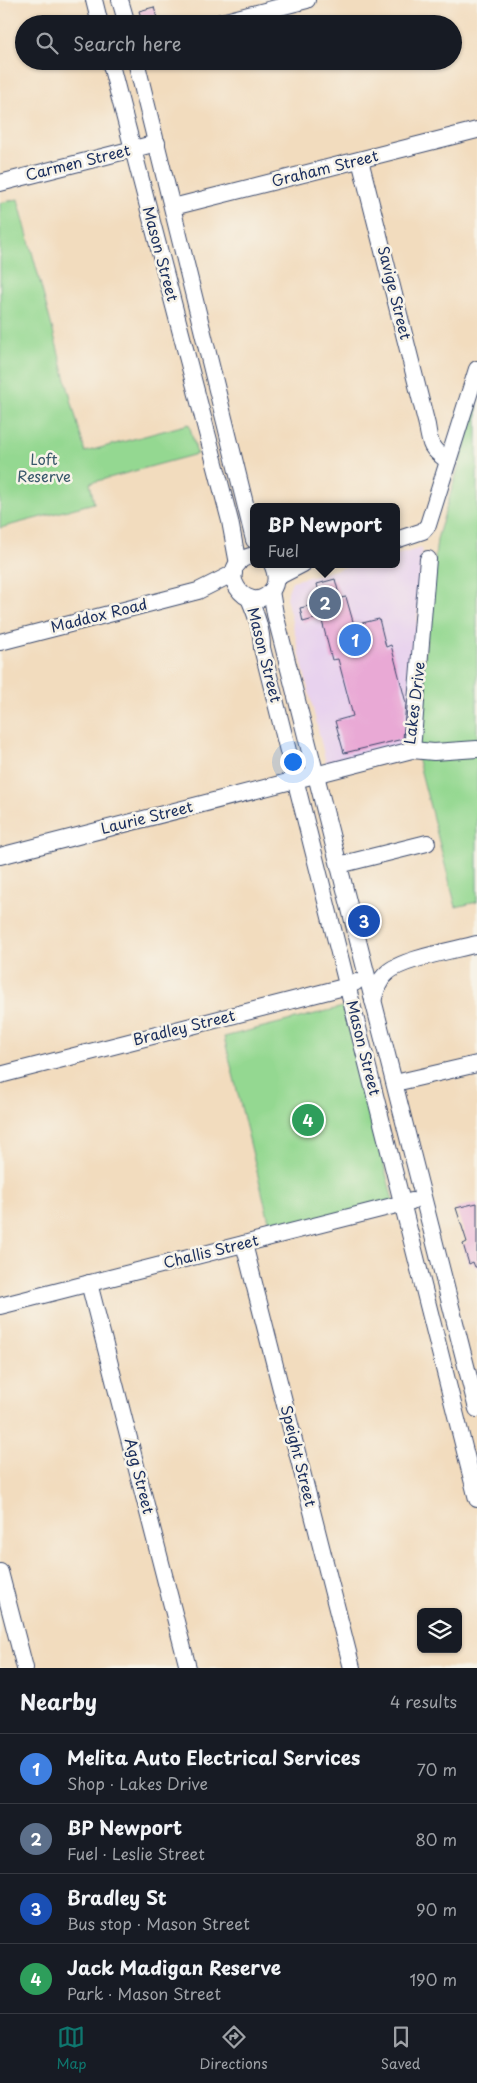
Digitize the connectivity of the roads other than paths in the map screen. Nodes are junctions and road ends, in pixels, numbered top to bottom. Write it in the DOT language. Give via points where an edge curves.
graph roads {
  1 [pos="94,0"];
  2 [pos="120,0"];
  3 [pos="307,0"];
  4 [pos="98,15"];
  5 [pos="124,15"];
  6 [pos="249,15"];
  7 [pos="112,70"];
  8 [pos="138,70"];
  9 [pos="477,130"];
  10 [pos="157,143"];
  11 [pos="132,149"];
  12 [pos="360,160"];
  13 [pos="0,183"];
  14 [pos="173,207"];
  15 [pos="477,369"];
  16 [pos="427,425"];
  17 [pos="454,444"];
  18 [pos="448,461"];
  19 [pos="250,524"];
  20 [pos="400,539"];
  21 [pos="250,557"];
  22 [pos="428,559"];
  23 [pos="236,568"];
  24 [pos="294,568"];
  25 [pos="273,578"];
  26 [pos="198,591"];
  27 [pos="244,594"];
  28 [pos="0,642"];
  29 [pos="477,749"];
  30 [pos="412,750"];
  31 [pos="316,776"];
  32 [pos="295,781"];
  33 [pos="427,843"];
  34 [pos="0,856"];
  35 [pos="339,865"];
  36 [pos="477,944"];
  37 [pos="367,976"];
  38 [pos="348,986"];
  39 [pos="373,1000"];
  40 [pos="477,1064"];
  41 [pos="0,1075"];
  42 [pos="395,1083"];
  43 [pos="423,1199"];
  44 [pos="402,1204"];
  45 [pos="244,1244"];
  46 [pos="89,1283"];
  47 [pos="0,1306"];
  48 [pos="477,1405"];
  49 [pos="477,1499"];
  50 [pos="0,1572"];
  51 [pos="25,1668"];
  52 [pos="188,1668"];
  53 [pos="352,1668"];
  1 -- 4 [label="street"];
  2 -- 5 [label="street"];
  3 -- 6 [label="street"];
  7 -- 11 [label="street, Mason Street"];
  8 -- 10 [label="street, Mason Street"];
  9 -- 12 [label="street, Graham Street"];
  10 -- 11 [label="street, Carmen Street"];
  10 -- 14 [label="street, Mason Street"];
  11 -- 13 [label="street, Carmen Street"];
  11 -- 23 [label="street, Mason Street" via="230,522"];
  12 -- 14 [label="street, Graham Street"];
  12 -- 16 [label="street, Savige Street"];
  14 -- 19 [label="street, Mason Street"];
  15 -- 17 [label="street"];
  16 -- 17 [label="street" via="442,439"];
  16 -- 18 [label="street, Savige Street" via="430,444"];
  17 -- 18 [label="street"];
  18 -- 20 [label="street" via="428,526"];
  21 -- 23 [label="street, Maddox Road"];
  22 -- 30 [label="street, Lakes Drive"];
  23 -- 26 [label="street, Maddox Road"];
  23 -- 27 [label="street, Mason Street" via="233,579"];
  24 -- 25 [label="street, Maddox Road"];
  25 -- 27 [label="street, Maddox Road" via="261,598"];
  25 -- 31 [label="street, Mason Street" via="275,614"];
  26 -- 27 [label="street, Maddox Road"];
  26 -- 28 [label="street, Maddox Road"];
  27 -- 32 [label="street, Mason Street" via="260,628 262,648"];
  29 -- 30 [label="street"];
  30 -- 31 [label="street, Lakes Drive"];
  31 -- 32 [label="street, Lakes Drive"];
  31 -- 35 [label="street, Mason Street"];
  32 -- 34 [label="street, Laurie Street"];
  32 -- 38 [label="street, Mason Street"];
  33 -- 35 [label="street"];
  35 -- 37 [label="street, Mason Street"];
  36 -- 39 [label="street" via="399,965 378,983"];
  37 -- 38 [label="street, Bradley Street"];
  37 -- 39 [label="street, Mason Street"];
  38 -- 41 [label="street, Bradley Street"];
  38 -- 44 [label="street, Mason Street"];
  39 -- 42 [label="street, Mason Street"];
  40 -- 42 [label="street"];
  42 -- 43 [label="street, Mason Street"];
  43 -- 44 [label="street, Challis Street"];
  43 -- 48 [label="street, Mason Street"];
  44 -- 45 [label="street, Challis Street"];
  44 -- 49 [label="street, Mason Street"];
  45 -- 46 [label="street, Challis Street"];
  45 -- 53 [label="street, Speight Street"];
  46 -- 47 [label="street, Challis Street"];
  46 -- 52 [label="street, Agg Street"];
  50 -- 51 [label="street"];
}
